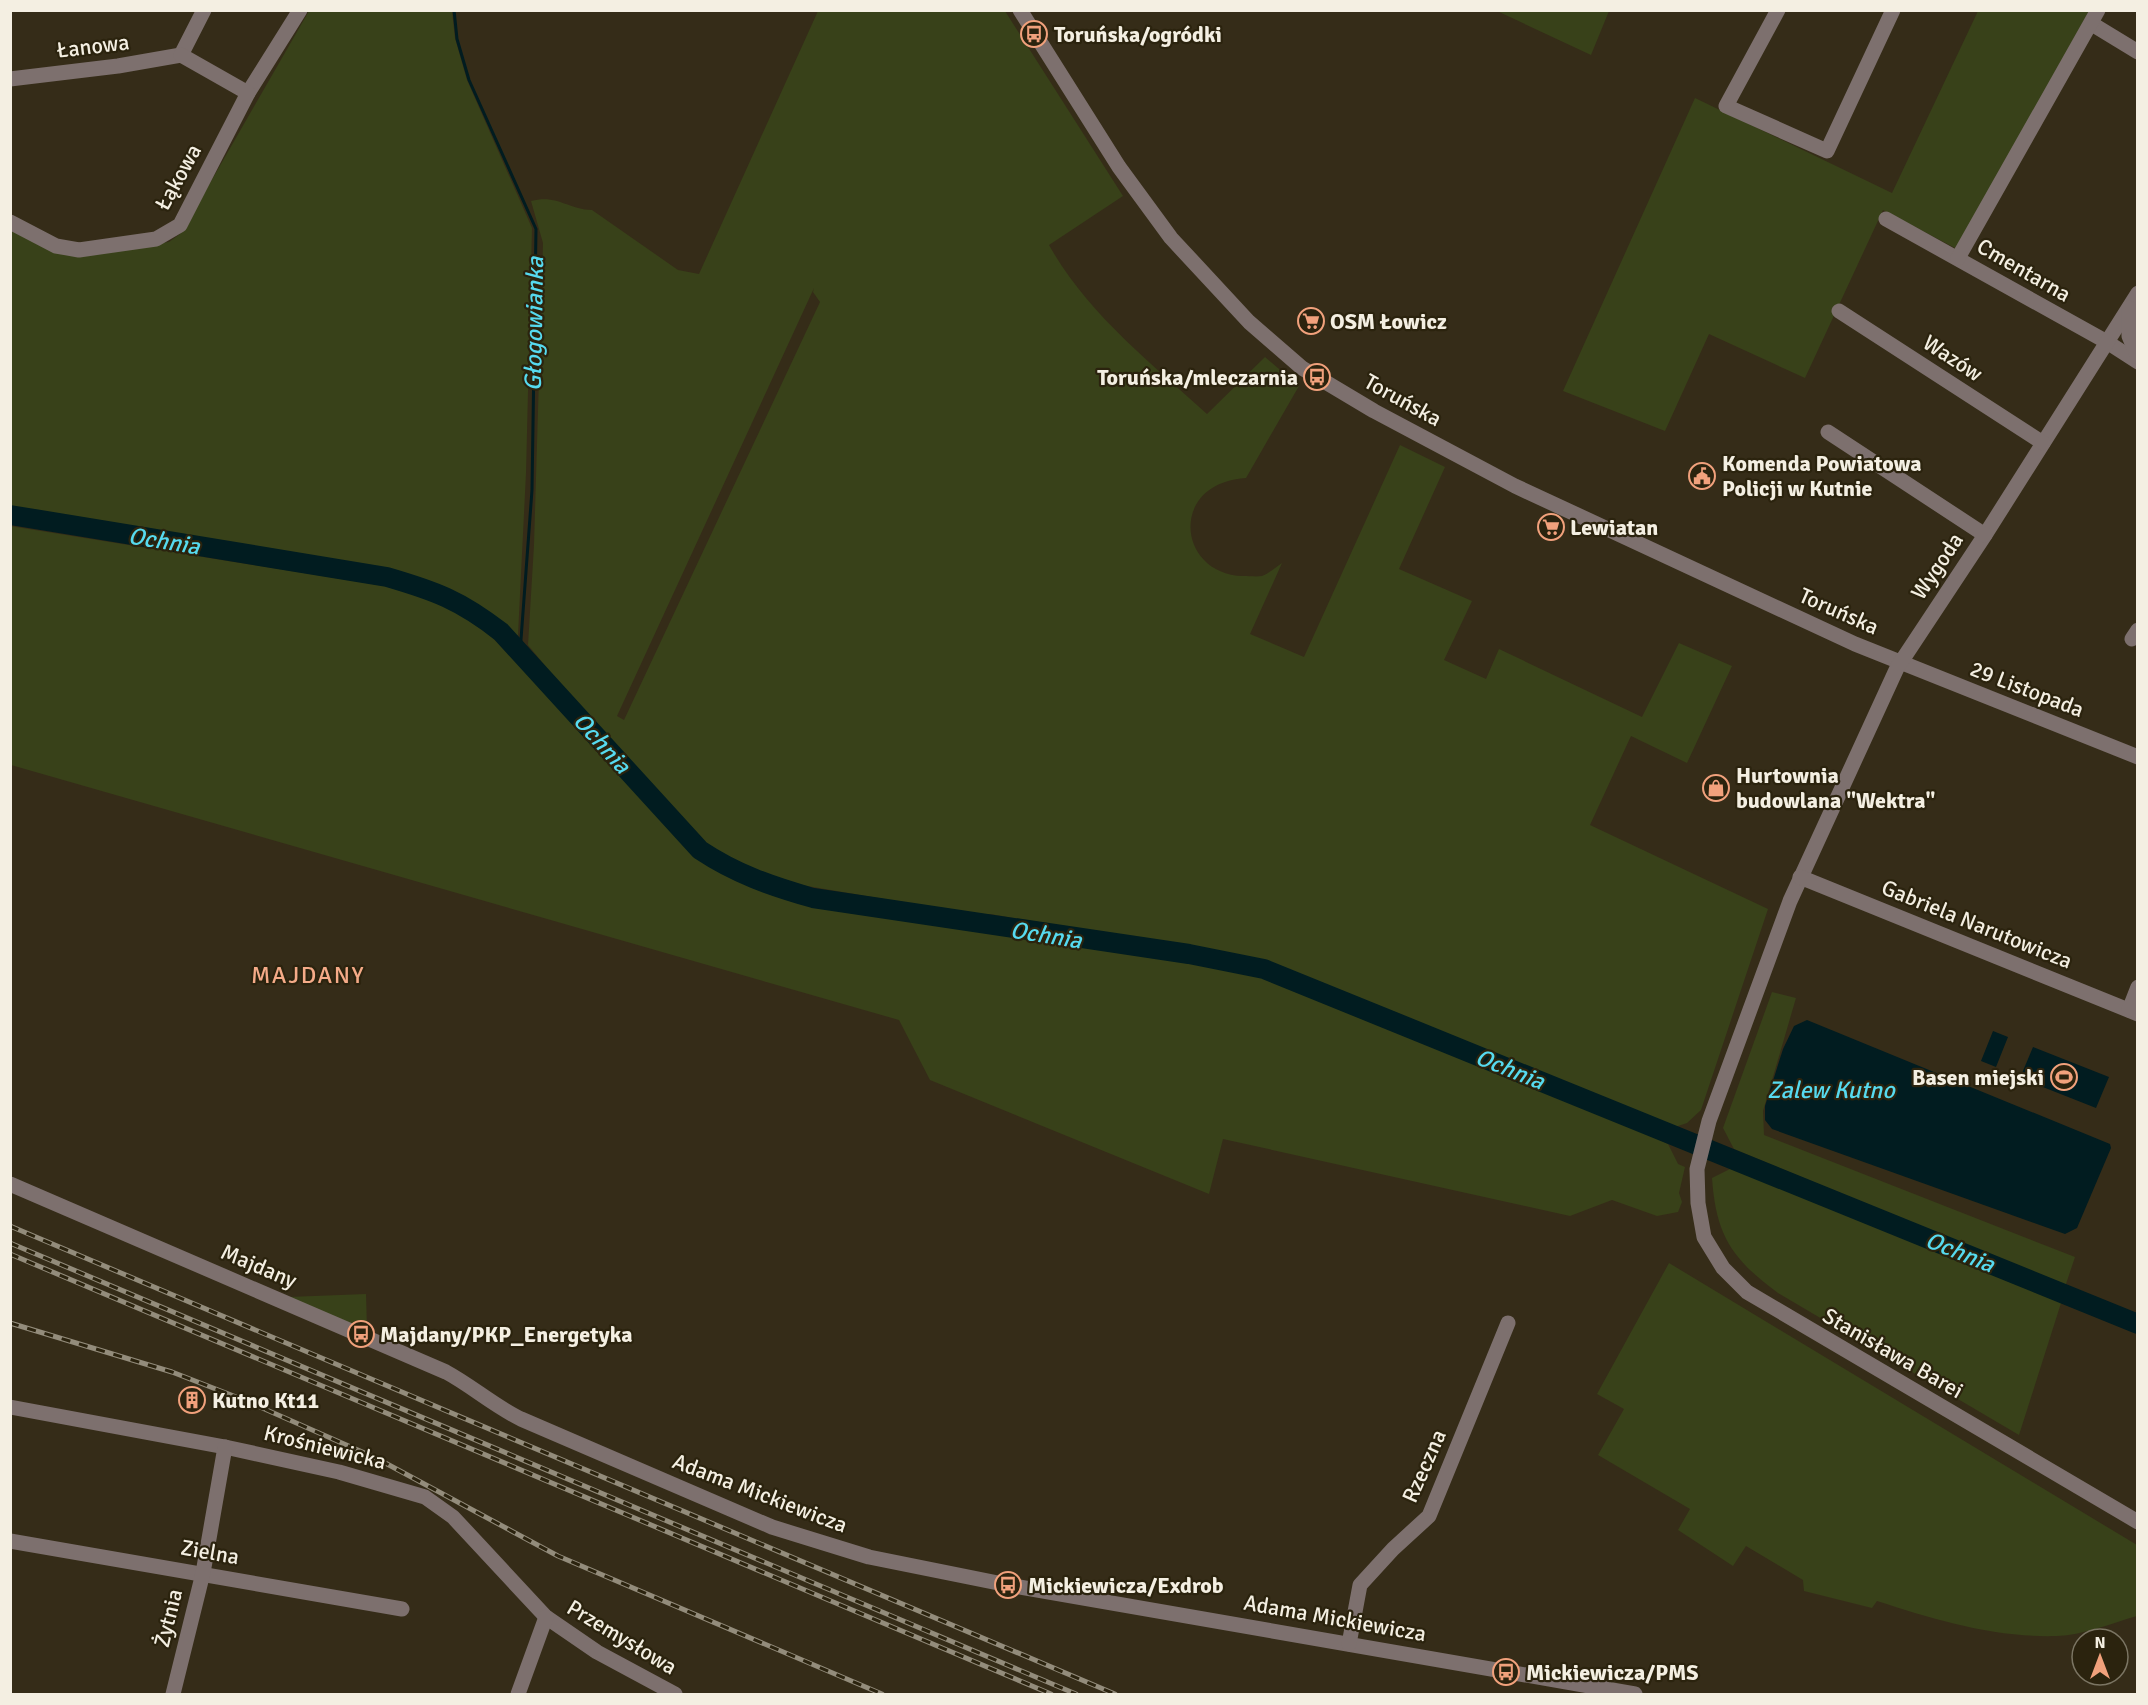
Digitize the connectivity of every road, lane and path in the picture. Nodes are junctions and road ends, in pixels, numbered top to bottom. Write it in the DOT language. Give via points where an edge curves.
graph roads {
  1 [pos="204,10"];
  2 [pos="300,10"];
  3 [pos="1020,10"];
  4 [pos="1893,10"];
  5 [pos="1778,11"];
  6 [pos="2095,17"];
  7 [pos="2138,52"];
  8 [pos="181,55"];
  9 [pos="10,79"];
  10 [pos="248,93"];
  11 [pos="1886,219"];
  12 [pos="10,222"];
  13 [pos="1958,258"];
  14 [pos="2138,293"];
  15 [pos="2129,307"];
  16 [pos="1839,310"];
  17 [pos="2107,342"];
  18 [pos="2138,359"];
  19 [pos="1828,432"];
  20 [pos="2043,443"];
  21 [pos="1985,535"];
  22 [pos="1899,663"];
  23 [pos="2138,757"];
  24 [pos="1800,877"];
  25 [pos="2138,987"];
  26 [pos="2133,1012"];
  27 [pos="10,1184"];
  28 [pos="1508,1323"];
  29 [pos="486,1399"];
  30 [pos="10,1407"];
  31 [pos="225,1447"];
  32 [pos="2138,1522"];
  33 [pos="10,1540"];
  34 [pos="203,1573"];
  35 [pos="402,1609"];
  36 [pos="546,1617"];
  37 [pos="1348,1644"];
  38 [pos="173,1695"];
  39 [pos="518,1695"];
  40 [pos="675,1695"];
  41 [pos="1635,1695"];
  1 -- 8 [label="street"];
  2 -- 10 [label="street, Łąkowa"];
  3 -- 22 [label="street, Toruńska" via="1119,167 1171,238 1249,322 1302,368 1515,486"];
  4 -- 5 [label="street" via="1827,151 1726,106"];
  6 -- 7 [label="street"];
  6 -- 13 [label="street"];
  8 -- 9 [label="street, Łanowa"];
  8 -- 10 [label="street"];
  10 -- 12 [label="street, Łąkowa" via="180,225 156,239 79,250 56,246"];
  11 -- 13 [label="street, Cmentarna"];
  13 -- 17 [label="street, Cmentarna"];
  14 -- 15 [label="street, Wygoda"];
  15 -- 17 [label="street, Wygoda"];
  15 -- 18 [label="street" via="2129,336"];
  16 -- 20 [label="street, Wazów"];
  17 -- 18 [label="street, Cmentarna"];
  17 -- 20 [label="street, Wygoda"];
  19 -- 21 [label="street"];
  20 -- 21 [label="street, Wygoda"];
  21 -- 22 [label="street, Wygoda"];
  22 -- 23 [label="street, 29 Listopada"];
  22 -- 24 [label="street, Wygoda"];
  24 -- 26 [label="street, Gabriela Narutowicza"];
  24 -- 32 [label="street, Stanisława Barei" via="1709,1121 1697,1169 1704,1237 1724,1268 1747,1292"];
  25 -- 26 [label="street"];
  27 -- 29 [label="street, Majdany" via="435,1367 467,1383"];
  28 -- 37 [label="street, Rzeczna" via="1428,1516 1360,1585"];
  29 -- 37 [label="street, Adama Mickiewicza" via="521,1419 772,1527 829,1546 998,1583"];
  30 -- 31 [label="street, Krośniewicka"];
  31 -- 34 [label="street, Żytnia"];
  31 -- 36 [label="street, Krośniewicka" via="339,1472 425,1497 453,1517"];
  33 -- 34 [label="street, Zielna"];
  34 -- 35 [label="street, Zielna"];
  34 -- 38 [label="street, Żytnia"];
  36 -- 39 [label="street"];
  36 -- 40 [label="street, Przemysłowa" via="597,1652"];
  37 -- 41 [label="street, Adama Mickiewicza"];
}
